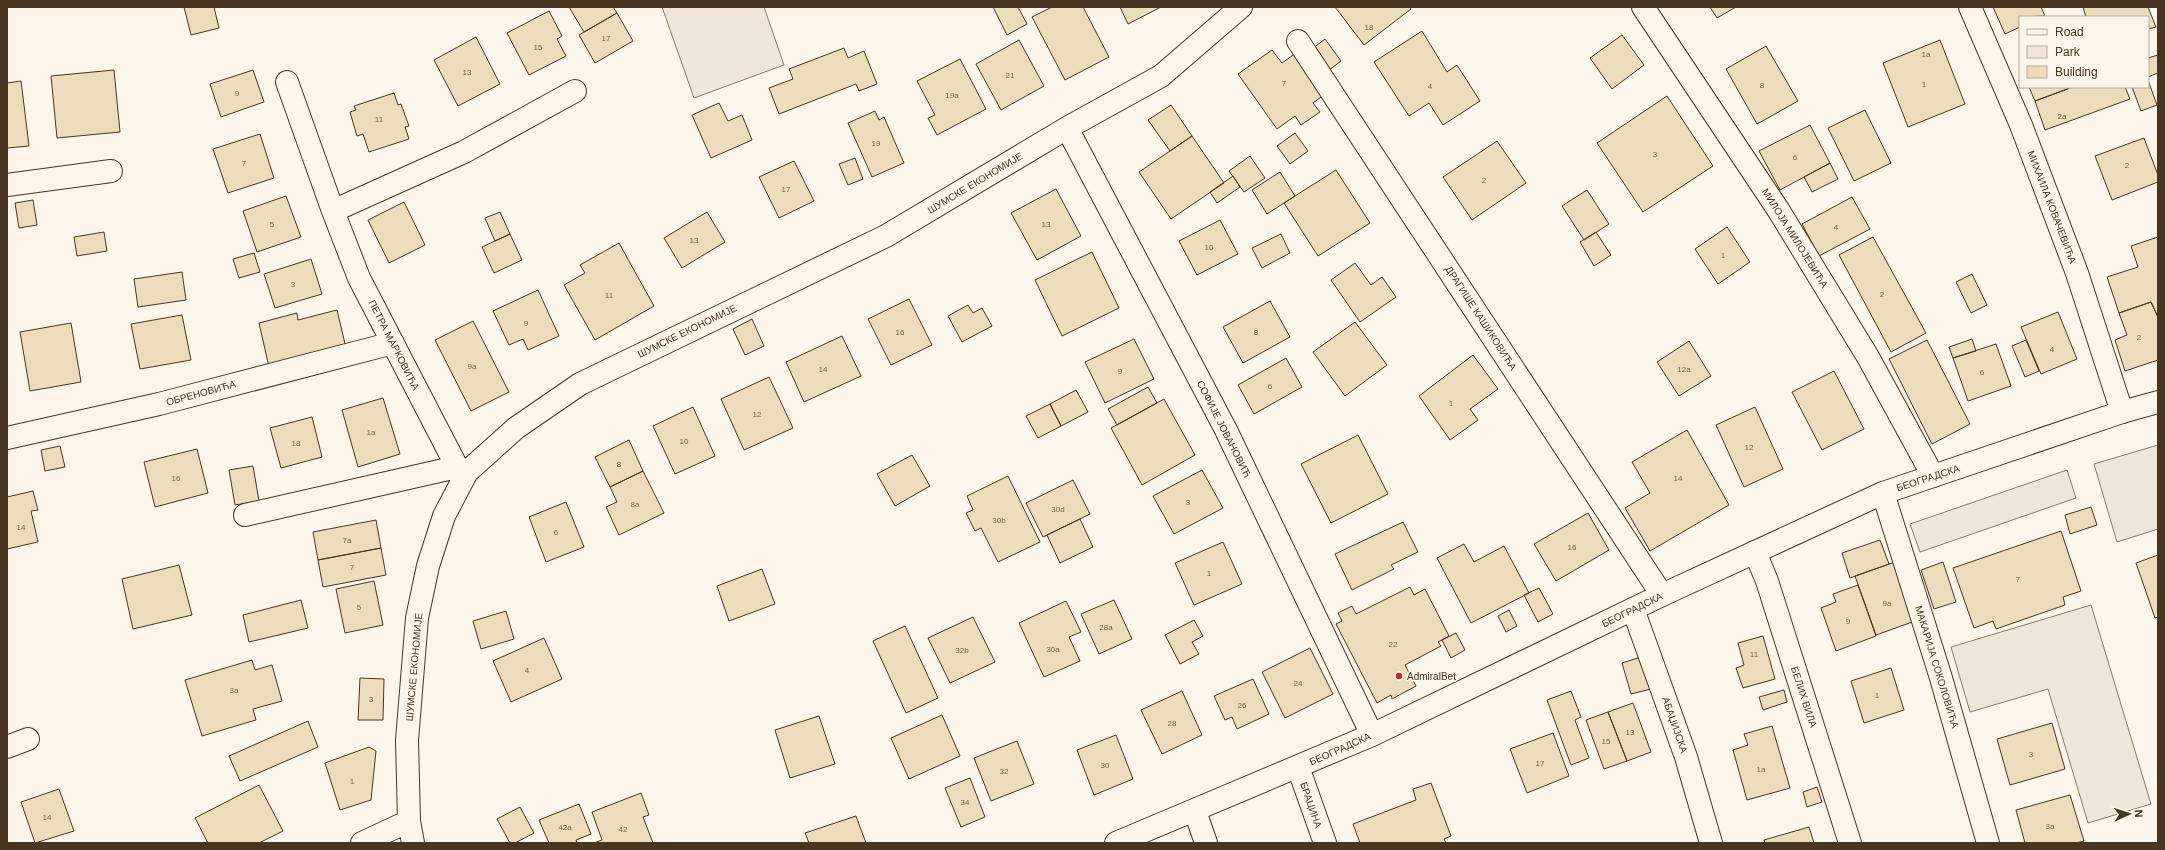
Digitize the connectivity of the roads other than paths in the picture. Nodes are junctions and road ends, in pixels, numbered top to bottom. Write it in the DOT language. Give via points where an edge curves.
graph roads {
  1 [pos="1241,7"];
  2 [pos="1643,7"];
  3 [pos="1970,7"];
  4 [pos="1298,41"];
  5 [pos="288,82"];
  6 [pos="576,92"];
  7 [pos="1067,128"];
  8 [pos="111,171"];
  9 [pos="7,186"];
  10 [pos="333,211"];
  11 [pos="393,343"];
  12 [pos="2158,402"];
  13 [pos="2122,412"];
  14 [pos="7,438"];
  15 [pos="462,470"];
  16 [pos="1934,476"];
  17 [pos="1883,493"];
  18 [pos="245,515"];
  19 [pos="1755,552"];
  20 [pos="1662,595"];
  21 [pos="1633,609"];
  22 [pos="1372,735"];
  23 [pos="28,739"];
  24 [pos="7,747"];
  25 [pos="1298,767"];
  26 [pos="1195,811"];
  27 [pos="409,821"];
  28 [pos="362,843"];
  29 [pos="413,843"];
  30 [pos="1116,843"];
  31 [pos="1206,843"];
  32 [pos="1324,843"];
  33 [pos="1711,843"];
  34 [pos="1850,843"];
  35 [pos="1988,843"];
  1 -- 7 [label="street, ШУМСКЕ ЕКОНОМИЈЕ" via="1161,76"];
  2 -- 16 [label="street, МИЛОЈА МИЛОЈЕВИЋА" via="1779,211 1868,357"];
  3 -- 13 [label="street, МИХАИЛА КОВАЧЕВИЋА" via="2021,125 2074,265"];
  4 -- 20 [label="street, ДРАГИШЕ КАШИКОВИЋА"];
  5 -- 10 [label="street, ПЕТРА МАРКОВИЋА"];
  6 -- 10 [label="street" via="464,152"];
  7 -- 15 [label="street, ШУМСКЕ ЕКОНОМИЈЕ" via="886,236 580,384 516,428"];
  7 -- 22 [label="street, СОФИЈЕ ЈОВАНОВИЋ" via="1226,430"];
  8 -- 9 [label="street"];
  10 -- 11 [label="street, ПЕТРА МАРКОВИЋА" via="359,278"];
  11 -- 14 [label="street, ОБРЕНОВИЋА" via="159,404"];
  11 -- 15 [label="street, ПЕТРА МАРКОВИЋА"];
  12 -- 13 [label="street, БЕОГРАДСКА"];
  13 -- 16 [label="street, БЕОГРАДСКА"];
  15 -- 18 [label="street"];
  15 -- 27 [label="street, ШУМСКЕ ЕКОНОМИЈЕ" via="428,566 417,618 407,740"];
  16 -- 17 [label="street, БЕОГРАДСКА"];
  17 -- 19 [label="street, БЕОГРАДСКА"];
  17 -- 35 [label="street, МАКАРИЈА СОКОЛОВИЋА" via="1941,678"];
  19 -- 20 [label="street, БЕОГРАДСКА"];
  19 -- 34 [label="street, БЕЛИХ ВИЛА" via="1767,581"];
  20 -- 21 [label="street, БЕОГРАДСКА"];
  21 -- 22 [label="street, БЕОГРАДСКА"];
  21 -- 33 [label="street, АБАЏИЈСКА" via="1686,757"];
  22 -- 25 [label="street, БЕОГРАДСКА"];
  23 -- 24 [label="street"];
  25 -- 26 [label="street, БЕОГРАДСКА"];
  25 -- 32 [label="street, БРАЦИНА"];
  26 -- 30 [label="street, БЕОГРАДСКА"];
  26 -- 31 [label="street"];
  27 -- 28 [label="street"];
  27 -- 29 [label="street, ШУМСКЕ ЕКОНОМИЈЕ"];
}
